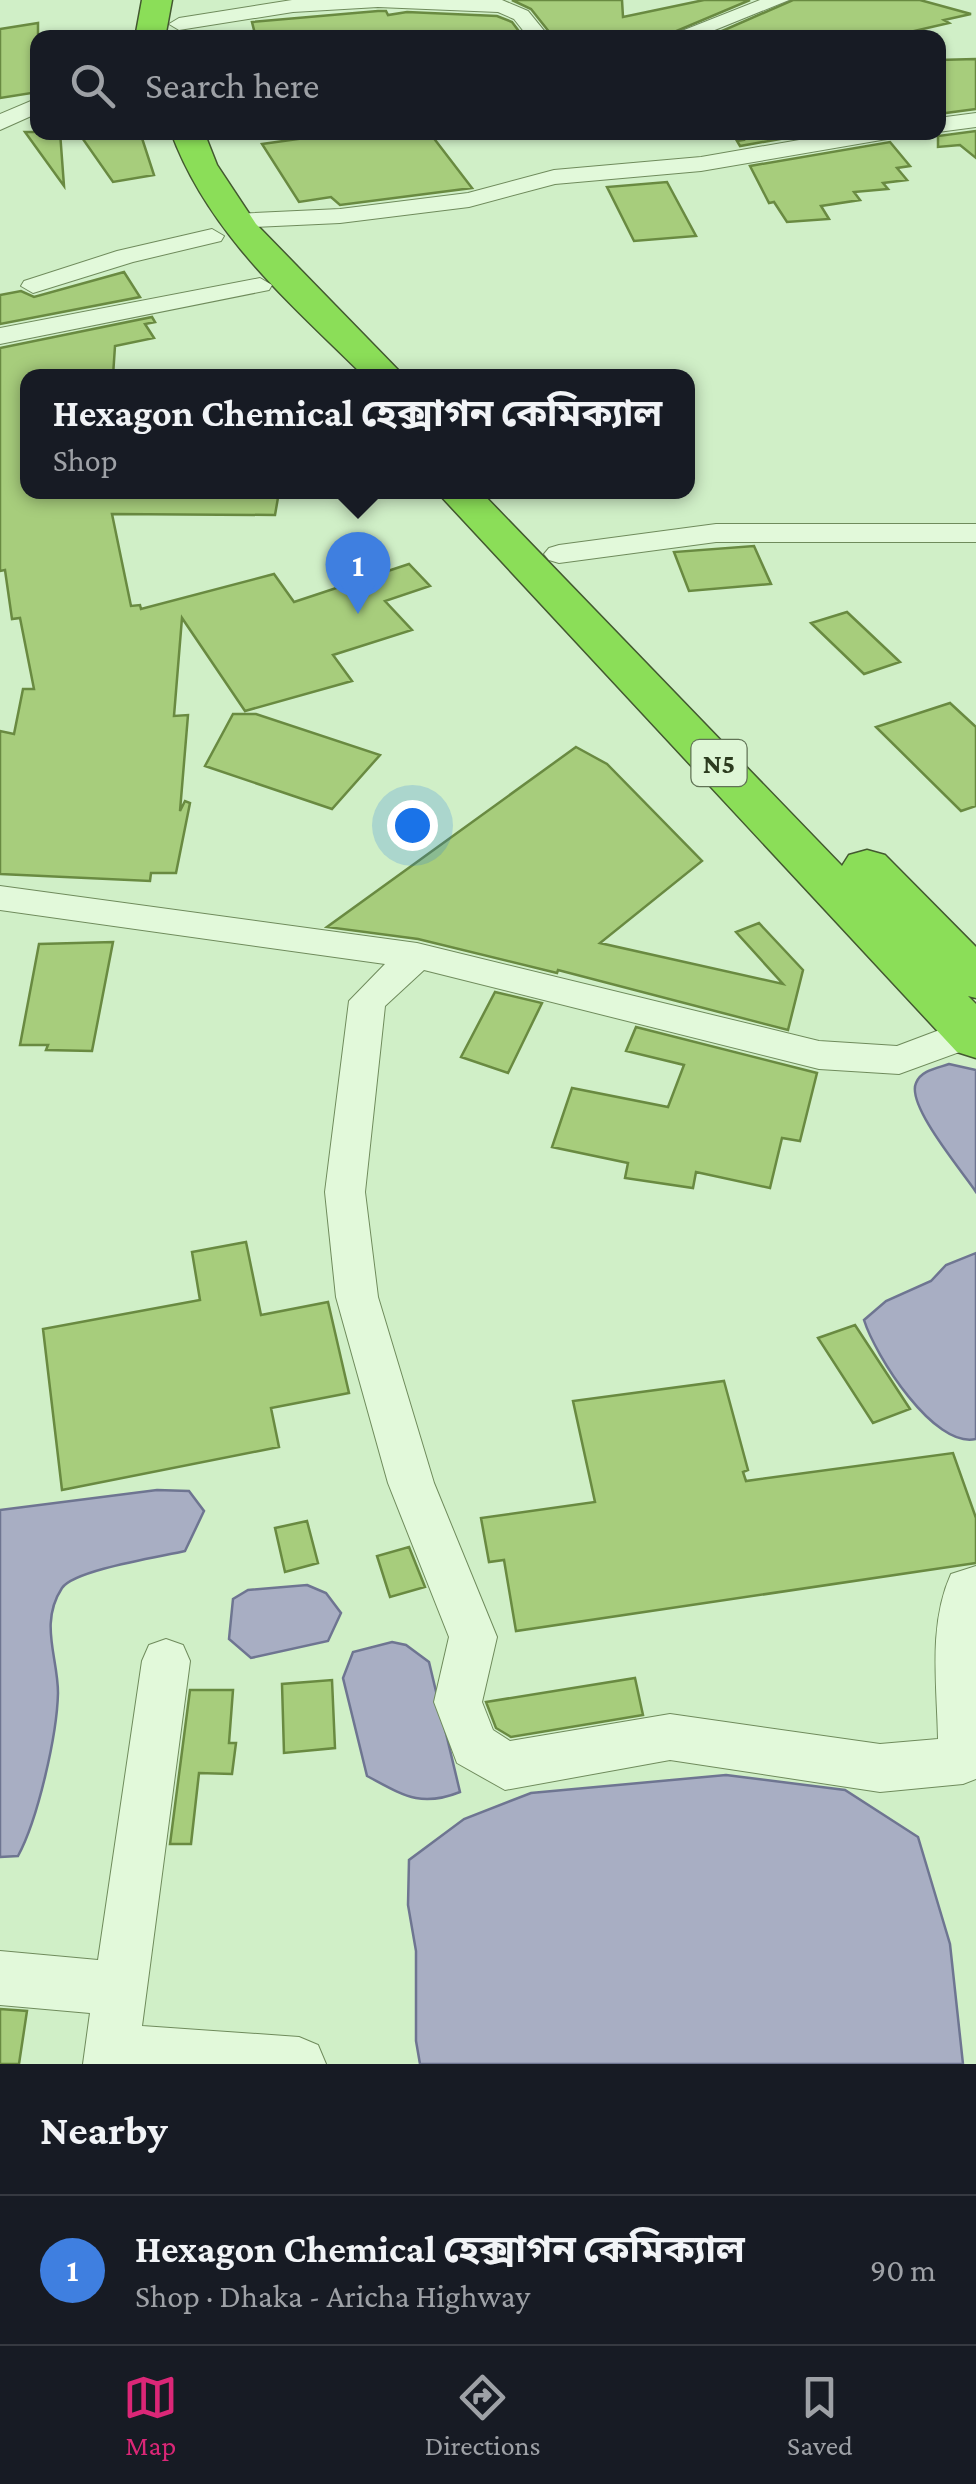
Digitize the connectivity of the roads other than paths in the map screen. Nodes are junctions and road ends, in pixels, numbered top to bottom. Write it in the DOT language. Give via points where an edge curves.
graph roads {
  1 [pos="156,0"];
  2 [pos="779,0"];
  3 [pos="179,20"];
  4 [pos="151,30"];
  5 [pos="533,30"];
  6 [pos="696,30"];
  7 [pos="30,108"];
  8 [pos="976,120"];
  9 [pos="0,123"];
  10 [pos="946,124"];
  11 [pos="160,140"];
  12 [pos="189,140"];
  13 [pos="840,140"];
  14 [pos="223,228"];
  15 [pos="260,285"];
  16 [pos="33,286"];
  17 [pos="0,336"];
  18 [pos="339,369"];
  19 [pos="377,369"];
  20 [pos="465,499"];
  21 [pos="503,499"];
  22 [pos="976,533"];
  23 [pos="559,554"];
  24 [pos="0,898"];
  25 [pos="417,956"];
  26 [pos="976,980"];
  27 [pos="974,1035"];
  28 [pos="976,1587"];
  29 [pos="166,1661"];
  30 [pos="0,1978"];
  31 [pos="119,1989"];
  32 [pos="111,2058"];
  33 [pos="299,2064"];
  1 -- 4 [label="highway"];
  2 -- 6 [label="street"];
  3 -- 5 [label="street" via="378,1 502,6"];
  7 -- 9 [label="street"];
  8 -- 10 [label="street"];
  11 -- 14 [label="highway"];
  12 -- 14 [label="highway"];
  13 -- 14 [label="street" via="700,164 554,177 468,200"];
  14 -- 15 [label="highway"];
  14 -- 16 [label="street"];
  14 -- 19 [label="highway"];
  15 -- 17 [label="street"];
  15 -- 18 [label="highway"];
  20 -- 27 [label="highway, N5"];
  21 -- 23 [label="highway, N5"];
  22 -- 23 [label="street" via="716,532"];
  23 -- 26 [label="highway, N5"];
  24 -- 25 [label="street"];
  25 -- 27 [label="street" via="819,1055 898,1060"];
  25 -- 28 [label="street" via="367,1001 345,1192 356,1296 411,1483 473,1637 458,1702 474,1746 505,1766 670,1737 880,1768 963,1760 960,1629 968,1590"];
  29 -- 31 [label="street"];
  30 -- 31 [label="street"];
  31 -- 32 [label="street"];
  32 -- 33 [label="street"];
}
